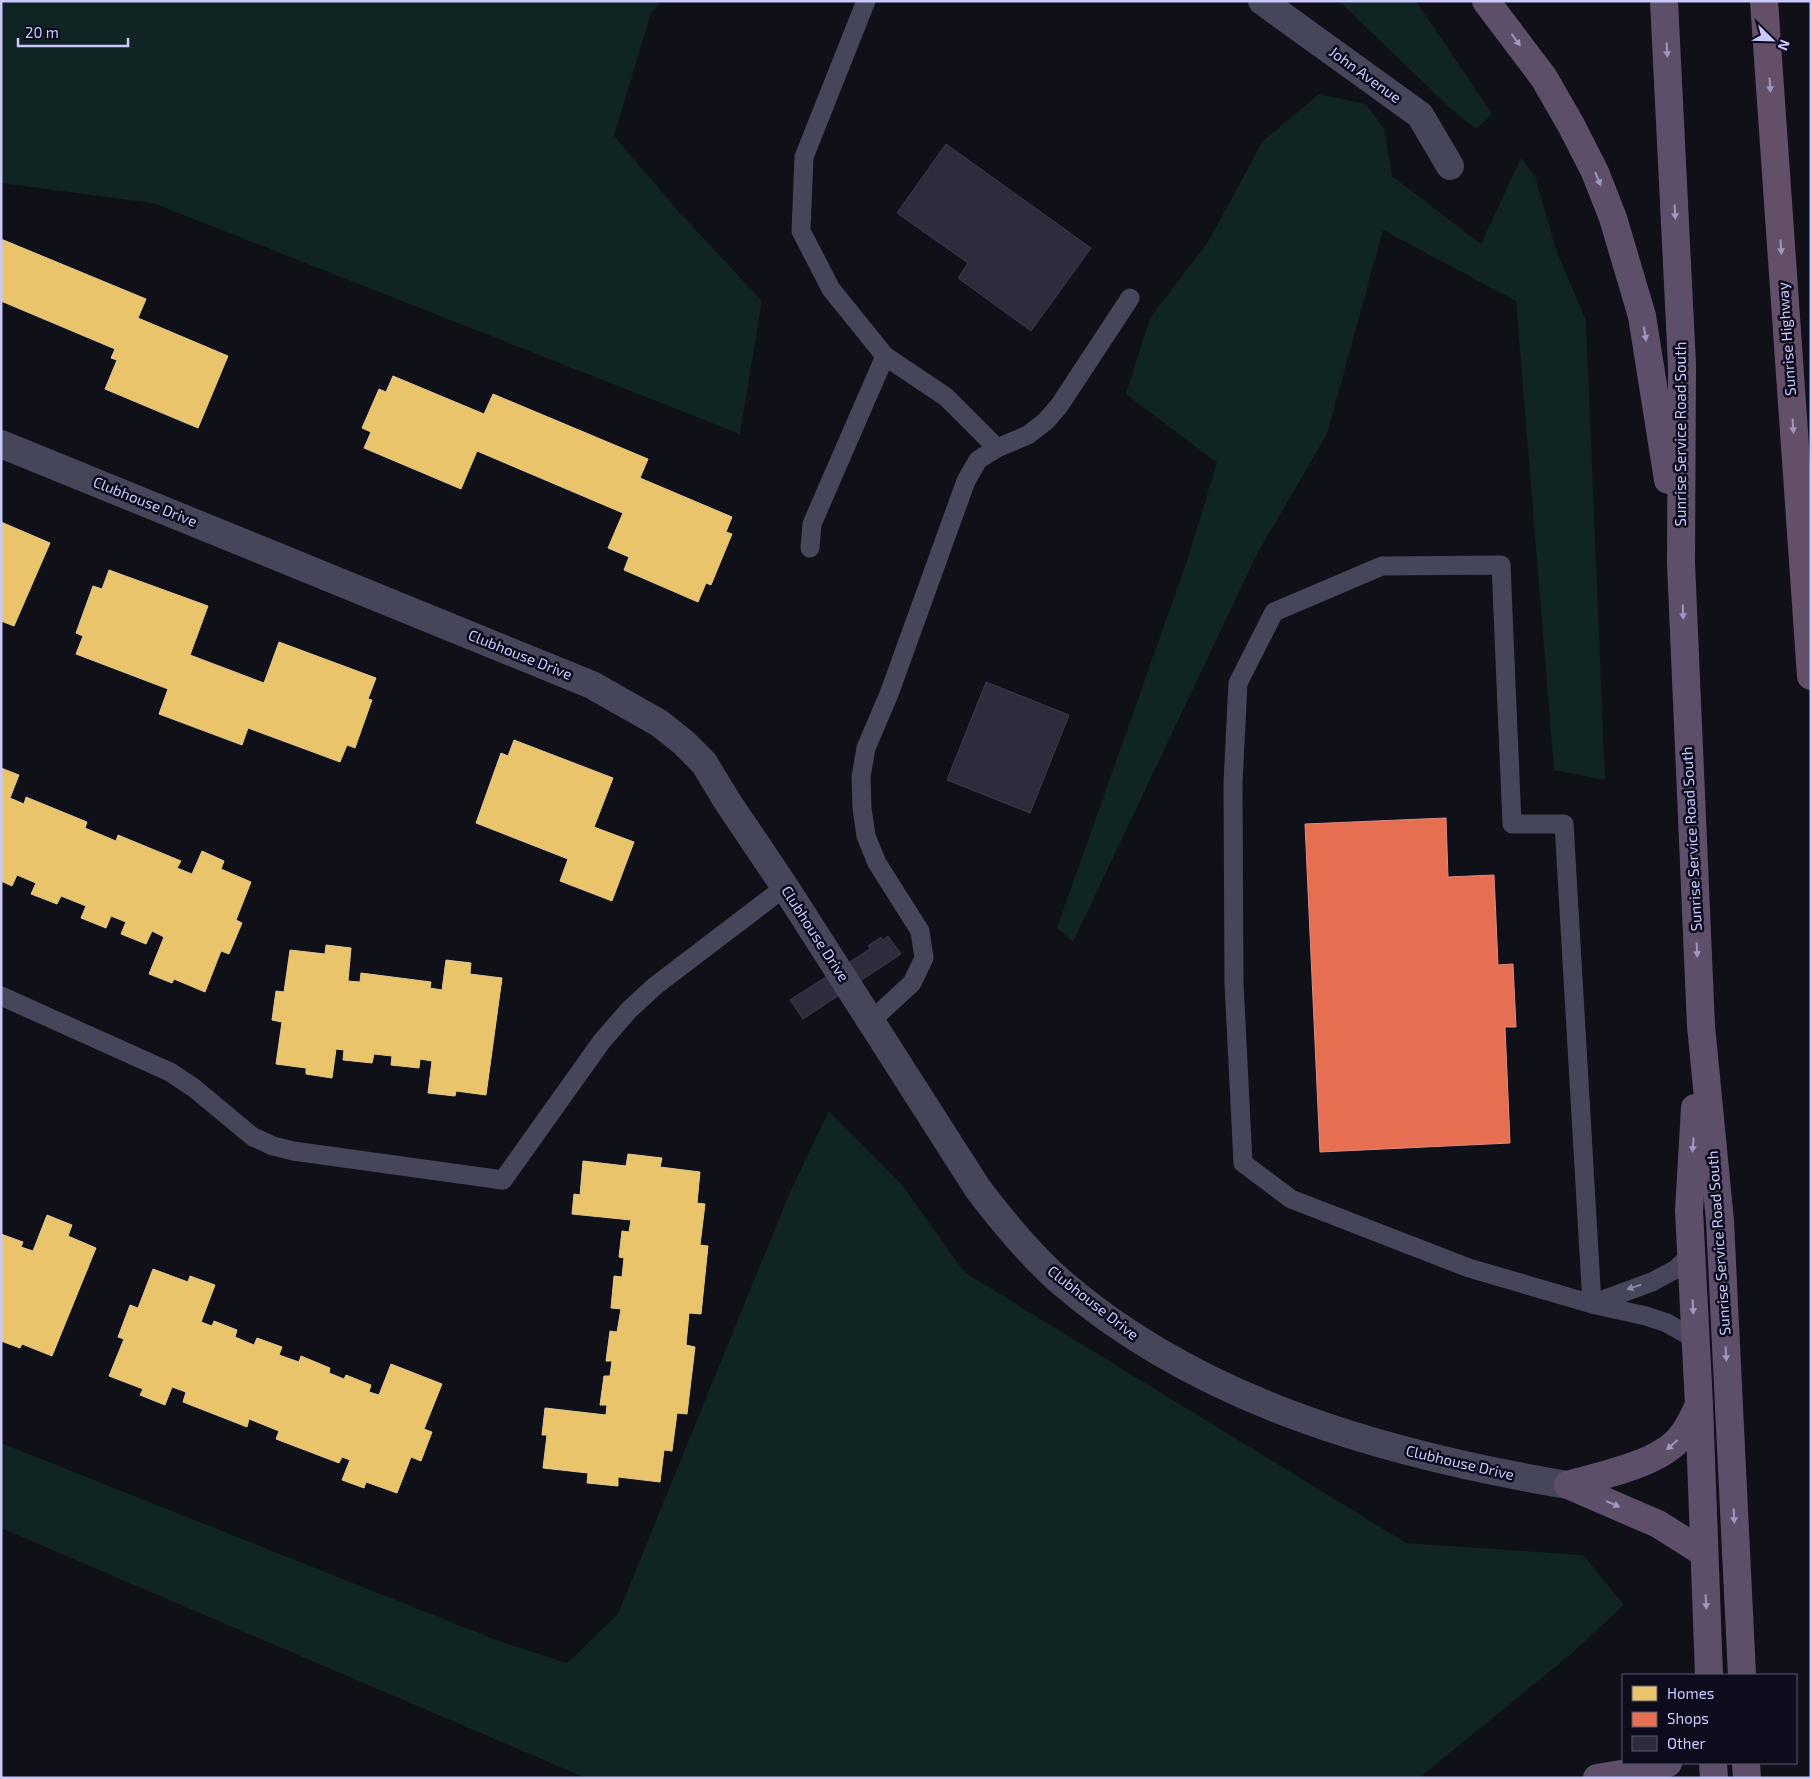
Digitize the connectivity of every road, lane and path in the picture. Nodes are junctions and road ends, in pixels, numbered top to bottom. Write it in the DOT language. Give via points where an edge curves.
graph roads {
  1 [pos="866,1"];
  2 [pos="1262,1"];
  3 [pos="1486,1"];
  4 [pos="1664,1"];
  5 [pos="1764,1"];
  6 [pos="1450,166"];
  7 [pos="1130,298"];
  8 [pos="885,356"];
  9 [pos="1,444"];
  10 [pos="997,448"];
  11 [pos="810,548"];
  12 [pos="1680,564"];
  13 [pos="1811,676"];
  14 [pos="785,887"];
  15 [pos="1,996"];
  16 [pos="871,1021"];
  17 [pos="1701,1026"];
  18 [pos="1691,1255"];
  19 [pos="1592,1304"];
  20 [pos="1695,1339"];
  21 [pos="1699,1405"];
  22 [pos="1568,1485"];
  23 [pos="1704,1553"];
  24 [pos="1710,1674"];
  25 [pos="1742,1674"];
  26 [pos="1665,1764"];
  27 [pos="1713,1764"];
  28 [pos="1746,1764"];
  29 [pos="1596,1778"];
  30 [pos="1714,1778"];
  31 [pos="1747,1778"];
  1 -- 8 [label="lane" via="804,157 801,231 831,289"];
  2 -- 6 [label="street, John Avenue" via="1420,114"];
  3 -- 12 [label="highway, one-way" via="1544,78 1595,172 1613,218 1642,316"];
  4 -- 12 [label="highway, Sunrise Service Road South, one-way" via="1682,365"];
  5 -- 13 [label="highway, Sunrise Highway, one-way"];
  7 -- 10 [label="lane" via="1046,421 1028,435"];
  8 -- 10 [label="lane" via="946,397"];
  8 -- 11 [label="lane" via="812,524"];
  9 -- 14 [label="street, Clubhouse Drive" via="592,685 635,708 683,742 704,763"];
  10 -- 16 [label="lane" via="978,460 966,481 889,694 866,748 861,777 866,836 877,863 920,932 924,958 912,983"];
  12 -- 17 [label="highway, Sunrise Service Road South, one-way"];
  14 -- 15 [label="lane" via="655,986 629,1010 602,1041 503,1180 273,1146 253,1137 170,1072"];
  14 -- 16 [label="street, Clubhouse Drive"];
  16 -- 22 [label="street, Clubhouse Drive" via="978,1189 1003,1222 1061,1282 1142,1341 1232,1390 1328,1427 1445,1461"];
  17 -- 18 [label="highway, one-way" via="1689,1211"];
  17 -- 25 [label="highway, Sunrise Service Road South, one-way" via="1720,1221"];
  18 -- 19 [label="lane, one-way" via="1676,1269 1652,1282"];
  18 -- 20 [label="highway, one-way"];
  19 -- 19 [label="lane" via="1469,1268 1291,1199 1243,1163 1234,973 1233,783 1238,683 1274,612 1382,566 1501,565 1512,824 1564,824"];
  19 -- 20 [label="lane" via="1660,1320"];
  20 -- 21 [label="highway"];
  21 -- 22 [label="highway, one-way" via="1689,1427 1664,1452 1647,1461"];
  21 -- 23 [label="highway"];
  22 -- 23 [label="highway, one-way" via="1658,1524"];
  23 -- 24 [label="highway, one-way"];
  26 -- 29 [label="highway"];
  27 -- 30 [label="highway"];
  28 -- 31 [label="highway"];
}
